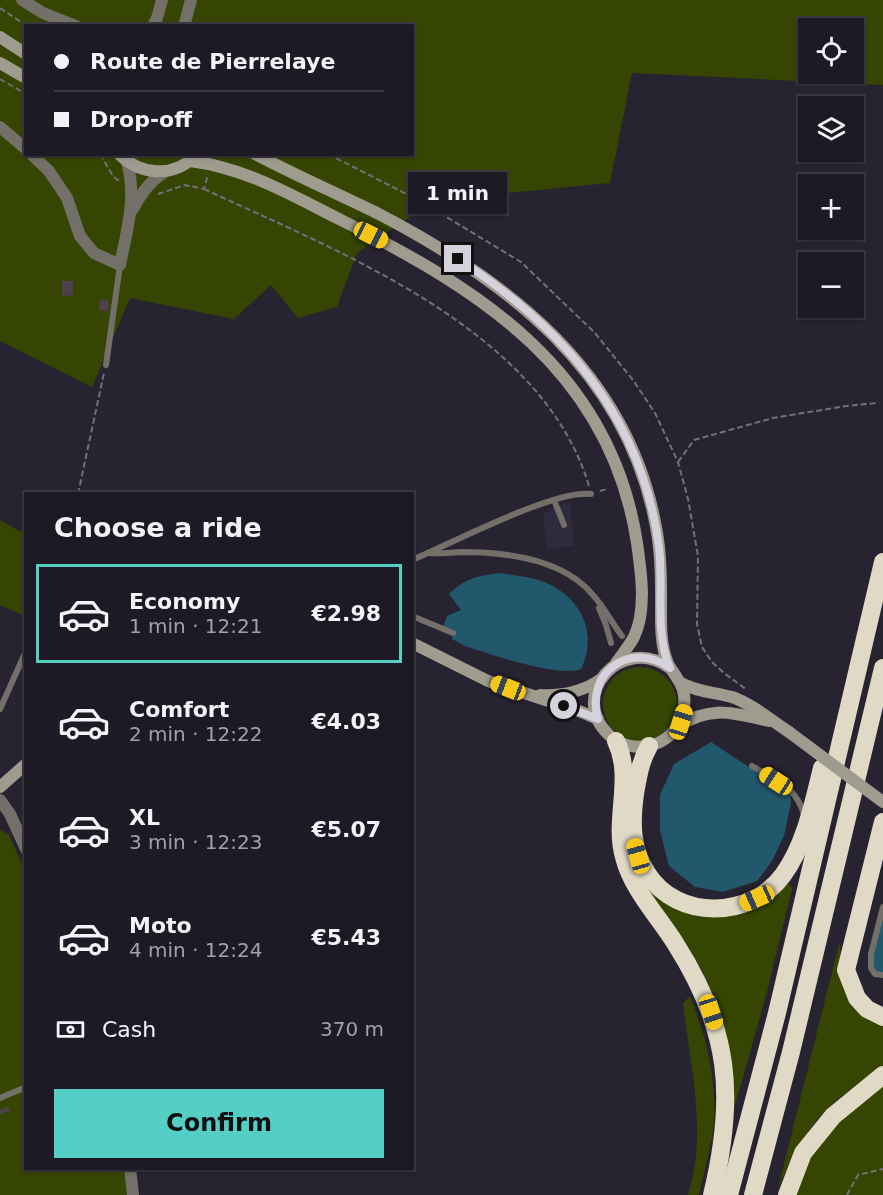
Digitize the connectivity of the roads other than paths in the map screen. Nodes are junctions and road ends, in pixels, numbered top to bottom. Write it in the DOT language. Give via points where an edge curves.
graph roads {
  1 [pos="22,0"];
  2 [pos="162,0"];
  3 [pos="191,0"];
  4 [pos="71,24"];
  5 [pos="154,24"];
  6 [pos="185,24"];
  7 [pos="0,37"];
  8 [pos="24,53"];
  9 [pos="0,63"];
  10 [pos="24,77"];
  11 [pos="0,127"];
  12 [pos="24,147"];
  13 [pos="33,156"];
  14 [pos="259,156"];
  15 [pos="123,158"];
  16 [pos="193,158"];
  17 [pos="166,171"];
  18 [pos="130,215"];
  19 [pos="120,265"];
  20 [pos="106,365"];
  21 [pos="591,494"];
  22 [pos="554,500"];
  23 [pos="564,525"];
  24 [pos="428,553"];
  25 [pos="414,559"];
  26 [pos="883,562"];
  27 [pos="592,594"];
  28 [pos="414,617"];
  29 [pos="453,633"];
  30 [pos="622,636"];
  31 [pos="611,643"];
  32 [pos="414,644"];
  33 [pos="24,655"];
  34 [pos="861,656"];
  35 [pos="614,665"];
  36 [pos="670,668"];
  37 [pos="883,668"];
  38 [pos="601,679"];
  39 [pos="681,683"];
  40 [pos="527,694"];
  41 [pos="0,709"];
  42 [pos="598,719"];
  43 [pos="773,722"];
  44 [pos="678,726"];
  45 [pos="616,741"];
  46 [pos="649,747"];
  47 [pos="24,766"];
  48 [pos="752,766"];
  49 [pos="0,787"];
  50 [pos="0,800"];
  51 [pos="883,802"];
  52 [pos="806,825"];
  53 [pos="882,832"];
  54 [pos="24,845"];
  55 [pos="883,907"];
  56 [pos="883,975"];
  57 [pos="883,1017"];
  58 [pos="883,1075"];
  59 [pos="24,1088"];
  60 [pos="0,1098"];
  61 [pos="130,1170"];
  62 [pos="133,1195"];
  63 [pos="712,1195"];
  64 [pos="729,1195"];
  65 [pos="753,1195"];
  66 [pos="787,1195"];
  1 -- 4 [label="street"];
  2 -- 5 [label="street"];
  3 -- 6 [label="street"];
  7 -- 8 [label="main road"];
  9 -- 10 [label="main road"];
  11 -- 12 [label="street"];
  13 -- 19 [label="street" via="67,198 80,236 94,253"];
  14 -- 36 [label="main road" via="458,259 531,313 579,363 618,419 651,503 659,549 662,642"];
  15 -- 17 [label="main road" via="142,169"];
  15 -- 18 [label="street" via="132,184"];
  16 -- 17 [label="main road"];
  16 -- 35 [label="main road" via="241,172 291,194 449,279 521,333 569,383 614,460 634,527 640,570 640,616 635,635"];
  17 -- 18 [label="street" via="149,184"];
  18 -- 19 [label="street"];
  19 -- 20 [label="lane"];
  21 -- 22 [label="lane"];
  22 -- 23 [label="lane"];
  22 -- 24 [label="lane"];
  24 -- 25 [label="lane"];
  24 -- 27 [label="lane" via="515,556 548,565 576,579"];
  26 -- 34 [label="highway"];
  27 -- 30 [label="lane"];
  27 -- 31 [label="lane"];
  28 -- 29 [label="lane"];
  32 -- 40 [label="main road" via="488,681"];
  33 -- 41 [label="lane"];
  34 -- 52 [label="highway" via="844,674"];
  34 -- 64 [label="highway"];
  35 -- 36 [label="main road" via="640,657"];
  35 -- 38 [label="main road"];
  36 -- 39 [label="main road"];
  37 -- 65 [label="highway"];
  38 -- 40 [label="main road" via="568,694"];
  38 -- 42 [label="main road" via="595,699"];
  39 -- 43 [label="main road" via="691,689 734,698"];
  39 -- 44 [label="main road" via="684,709"];
  40 -- 42 [label="main road"];
  42 -- 45 [label="main road"];
  43 -- 44 [label="main road" via="715,712 697,715"];
  43 -- 51 [label="main road, bridge"];
  44 -- 46 [label="main road" via="668,738"];
  45 -- 46 [label="main road"];
  45 -- 63 [label="highway" via="624,765 620,837 624,858 638,888 694,972 717,1032 726,1119"];
  46 -- 52 [label="highway" via="639,768 632,835 647,874 677,901 719,909 757,898 783,875"];
  47 -- 49 [label="main road"];
  48 -- 52 [label="lane" via="796,796"];
  50 -- 54 [label="street"];
  53 -- 57 [label="highway" via="846,970 857,999"];
  55 -- 56 [label="lane" via="870,962 875,974"];
  58 -- 66 [label="highway" via="833,1116 803,1153"];
  59 -- 60 [label="lane"];
  61 -- 62 [label="street"];
}
